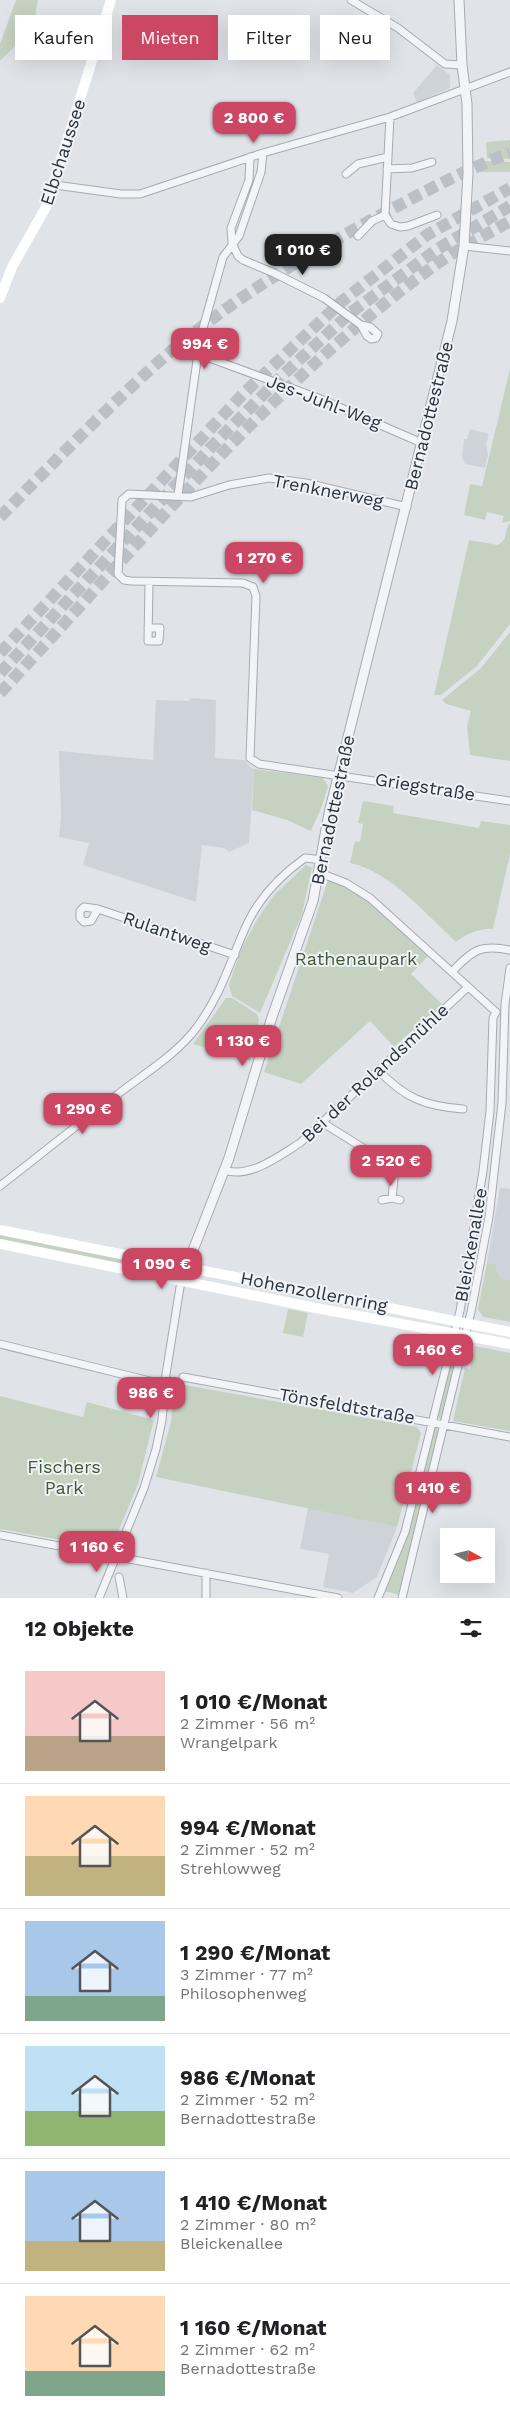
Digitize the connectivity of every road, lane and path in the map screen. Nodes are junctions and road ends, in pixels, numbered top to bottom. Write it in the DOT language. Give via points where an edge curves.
graph roads {
  1 [pos="111,0"];
  2 [pos="351,0"];
  3 [pos="459,0"];
  4 [pos="462,65"];
  5 [pos="510,72"];
  6 [pos="466,90"];
  7 [pos="390,118"];
  8 [pos="263,153"];
  9 [pos="250,157"];
  10 [pos="388,157"];
  11 [pos="432,162"];
  12 [pos="387,169"];
  13 [pos="346,174"];
  14 [pos="54,185"];
  15 [pos="385,215"];
  16 [pos="437,215"];
  17 [pos="358,236"];
  18 [pos="232,243"];
  19 [pos="464,246"];
  20 [pos="510,251"];
  21 [pos="0,298"];
  22 [pos="361,325"];
  23 [pos="196,353"];
  24 [pos="422,443"];
  25 [pos="178,495"];
  26 [pos="407,507"];
  27 [pos="149,582"];
  28 [pos="148,628"];
  29 [pos="339,776"];
  30 [pos="510,801"];
  31 [pos="322,860"];
  32 [pos="320,873"];
  33 [pos="98,909"];
  34 [pos="510,950"];
  35 [pos="235,955"];
  36 [pos="510,968"];
  37 [pos="452,972"];
  38 [pos="468,987"];
  39 [pos="506,1010"];
  40 [pos="496,1012"];
  41 [pos="378,1070"];
  42 [pos="462,1109"];
  43 [pos="323,1123"];
  44 [pos="224,1170"];
  45 [pos="0,1186"];
  46 [pos="392,1198"];
  47 [pos="382,1200"];
  48 [pos="400,1200"];
  49 [pos="0,1230"];
  50 [pos="0,1244"];
  51 [pos="187,1267"];
  52 [pos="181,1281"];
  53 [pos="457,1320"];
  54 [pos="468,1322"];
  55 [pos="510,1332"];
  56 [pos="454,1334"];
  57 [pos="465,1336"];
  58 [pos="0,1344"];
  59 [pos="510,1344"];
  60 [pos="183,1377"];
  61 [pos="166,1385"];
  62 [pos="433,1422"];
  63 [pos="443,1424"];
  64 [pos="510,1437"];
  65 [pos="0,1536"];
  66 [pos="116,1556"];
  67 [pos="206,1573"];
  68 [pos="119,1577"];
  69 [pos="99,1598"];
  70 [pos="123,1598"];
  71 [pos="206,1598"];
  72 [pos="338,1598"];
  73 [pos="378,1598"];
  74 [pos="402,1598"];
  1 -- 14 [label="main road, Elbchaussee"];
  2 -- 4 [label="street" via="398,28 445,64"];
  3 -- 4 [label="street, Bernadottestraße"];
  4 -- 6 [label="street, Bernadottestraße"];
  5 -- 6 [label="street"];
  6 -- 7 [label="street"];
  6 -- 19 [label="street, Bernadottestraße" via="468,173"];
  7 -- 8 [label="street"];
  7 -- 10 [label="street"];
  8 -- 9 [label="street"];
  8 -- 18 [label="street" via="261,172 238,236"];
  9 -- 14 [label="street" via="140,194"];
  9 -- 18 [label="street" via="249,180 231,228"];
  10 -- 12 [label="street"];
  10 -- 13 [label="street" via="358,164"];
  11 -- 12 [label="street" via="412,168"];
  12 -- 15 [label="street"];
  14 -- 21 [label="main road, Elbchaussee" via="44,212 12,267"];
  15 -- 16 [label="street" via="391,224 400,227"];
  15 -- 17 [label="street" via="372,220"];
  18 -- 22 [label="street" via="243,260 324,298"];
  18 -- 23 [label="street" via="223,257"];
  19 -- 20 [label="street"];
  19 -- 24 [label="street, Bernadottestraße" via="453,316"];
  23 -- 24 [label="street, Jes-Juhl-Weg" via="318,398"];
  23 -- 25 [label="street"];
  24 -- 26 [label="street, Bernadottestraße"];
  25 -- 26 [label="street, Trenknerweg" via="203,495 229,485 269,478 306,483"];
  25 -- 27 [label="street, Trenknerweg" via="132,494 122,500 118,574 124,580"];
  26 -- 29 [label="street, Bernadottestraße"];
  27 -- 28 [label="street"];
  27 -- 29 [label="street, Trenknerweg" via="243,583 253,587 256,596 250,758 259,764"];
  29 -- 30 [label="street, Griegstraße"];
  29 -- 31 [label="street, Bernadottestraße"];
  31 -- 32 [label="street, Bernadottestraße"];
  31 -- 35 [label="street" via="305,858 266,892 248,922"];
  32 -- 37 [label="street" via="346,883 370,898"];
  32 -- 44 [label="street, Bernadottestraße"];
  33 -- 35 [label="street, Rulantweg"];
  34 -- 37 [label="street" via="483,948 472,952"];
  35 -- 45 [label="street" via="222,986 189,1036 153,1068"];
  36 -- 39 [label="street, Bleickenallee"];
  37 -- 38 [label="street"];
  38 -- 40 [label="street"];
  38 -- 41 [label="street, Bei der Rolandsmühle"];
  39 -- 40 [label="street"];
  39 -- 54 [label="street, Bleickenallee" via="495,1172"];
  40 -- 53 [label="street, Bleickenallee" via="493,1018 490,1111 483,1171"];
  41 -- 42 [label="street" via="410,1097 432,1106"];
  41 -- 43 [label="street, Bei der Rolandsmühle"];
  43 -- 44 [label="street, Bei der Rolandsmühle" via="273,1160 244,1172"];
  43 -- 46 [label="street" via="391,1160 395,1169"];
  44 -- 51 [label="street, Bernadottestraße"];
  46 -- 47 [label="street"];
  46 -- 48 [label="street"];
  49 -- 51 [label="main road, Hohenzollernring"];
  50 -- 52 [label="main road, Hohenzollernring"];
  51 -- 52 [label="street, Bernadottestraße"];
  51 -- 53 [label="main road, Hohenzollernring"];
  52 -- 56 [label="main road, Hohenzollernring"];
  52 -- 61 [label="street, Bernadottestraße"];
  53 -- 54 [label="main road, Hohenzollernring"];
  53 -- 56 [label="street, Bleickenallee"];
  54 -- 55 [label="main road, Hohenzollernring"];
  54 -- 57 [label="street, Bleickenallee"];
  56 -- 57 [label="main road, Hohenzollernring"];
  56 -- 62 [label="street, Bleickenallee"];
  57 -- 59 [label="main road, Hohenzollernring"];
  57 -- 63 [label="street, Bleickenallee"];
  58 -- 61 [label="street"];
  60 -- 62 [label="street, Tönsfeldtstraße"];
  61 -- 66 [label="street, Bernadottestraße" via="153,1461"];
  62 -- 63 [label="street, Tönsfeldtstraße"];
  62 -- 73 [label="street, Bleickenallee" via="404,1532"];
  63 -- 64 [label="street, Tönsfeldtstraße"];
  63 -- 74 [label="street, Bleickenallee"];
  65 -- 66 [label="street"];
  66 -- 67 [label="street"];
  66 -- 69 [label="street, Bernadottestraße"];
  67 -- 71 [label="street"];
  67 -- 72 [label="street"];
  68 -- 70 [label="street"];
}
